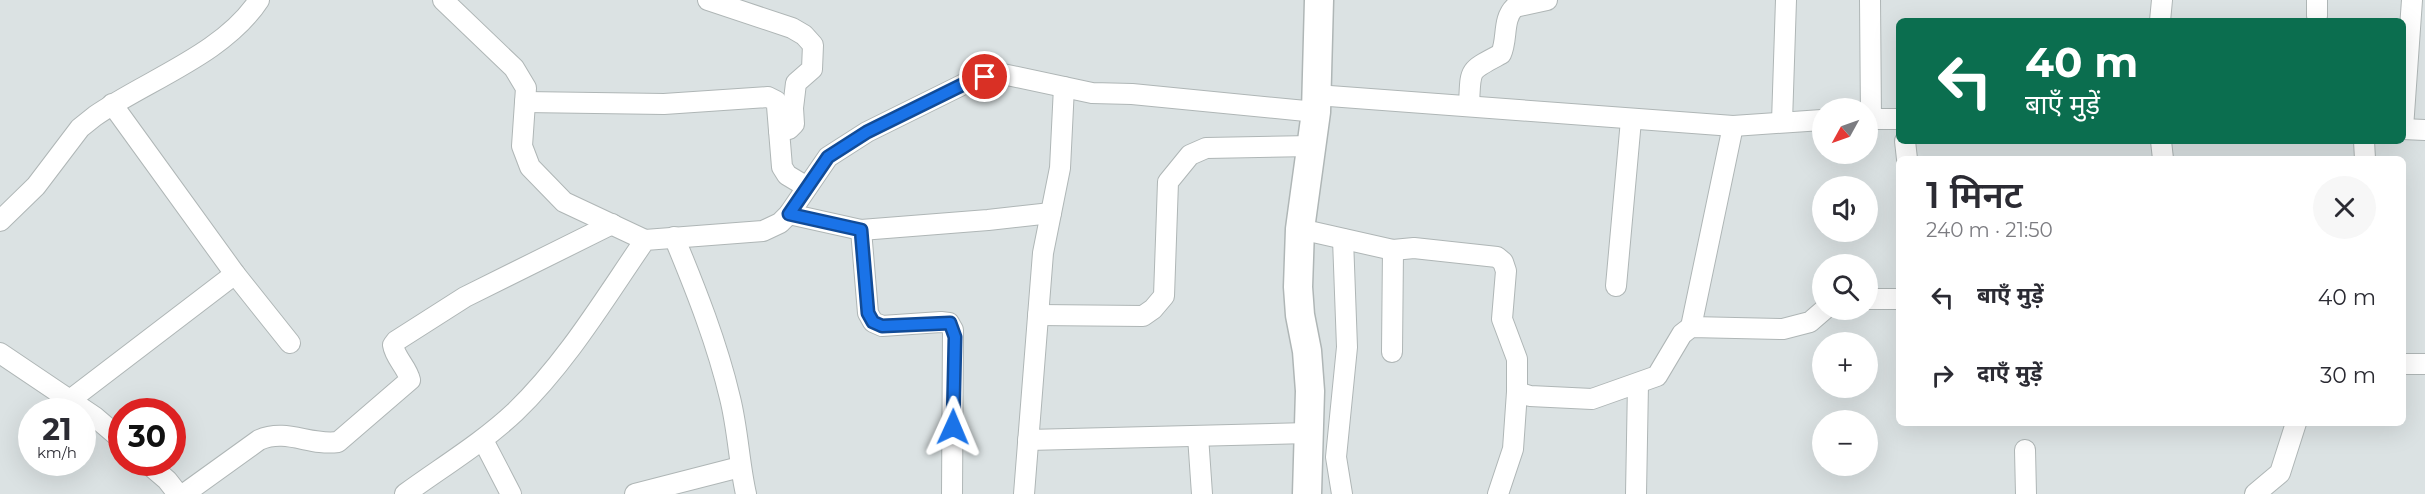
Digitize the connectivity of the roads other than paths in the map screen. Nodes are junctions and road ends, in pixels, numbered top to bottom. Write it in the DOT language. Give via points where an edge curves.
graph roads {
  1 [pos="259,0"];
  2 [pos="443,0"];
  3 [pos="708,0"];
  4 [pos="1318,0"];
  5 [pos="1547,0"];
  6 [pos="1786,0"];
  7 [pos="1870,0"];
  8 [pos="2162,0"];
  9 [pos="2412,0"];
  10 [pos="2160,18"];
  11 [pos="2406,85"];
  12 [pos="1064,87"];
  13 [pos="1869,98"];
  14 [pos="525,102"];
  15 [pos="1316,103"];
  16 [pos="112,104"];
  17 [pos="1469,105"];
  18 [pos="1878,119"];
  19 [pos="1896,119"];
  20 [pos="1631,120"];
  21 [pos="1812,120"];
  22 [pos="1782,122"];
  23 [pos="1733,126"];
  24 [pos="2406,128"];
  25 [pos="2425,130"];
  26 [pos="779,131"];
  27 [pos="1312,146"];
  28 [pos="807,187"];
  29 [pos="1051,213"];
  30 [pos="789,214"];
  31 [pos="0,221"];
  32 [pos="612,224"];
  33 [pos="1300,229"];
  34 [pos="861,230"];
  35 [pos="674,237"];
  36 [pos="1343,238"];
  37 [pos="645,240"];
  38 [pos="1393,250"];
  39 [pos="235,274"];
  40 [pos="1616,286"];
  41 [pos="1878,299"];
  42 [pos="1896,299"];
  43 [pos="1038,315"];
  44 [pos="1812,320"];
  45 [pos="1691,327"];
  46 [pos="290,343"];
  47 [pos="1392,352"];
  48 [pos="0,353"];
  49 [pos="2406,364"];
  50 [pos="2425,364"];
  51 [pos="1638,384"];
  52 [pos="1517,392"];
  53 [pos="67,398"];
  54 [pos="73,398"];
  55 [pos="96,418"];
  56 [pos="2295,426"];
  57 [pos="108,428"];
  58 [pos="1308,433"];
  59 [pos="1198,436"];
  60 [pos="483,440"];
  61 [pos="1028,440"];
  62 [pos="2025,450"];
  63 [pos="740,466"];
  64 [pos="162,476"];
  65 [pos="178,494"];
  66 [pos="184,494"];
  67 [pos="405,494"];
  68 [pos="511,494"];
  69 [pos="635,494"];
  70 [pos="746,494"];
  71 [pos="952,494"];
  72 [pos="1024,494"];
  73 [pos="1202,494"];
  74 [pos="1307,494"];
  75 [pos="1342,494"];
  76 [pos="1498,494"];
  77 [pos="1636,494"];
  78 [pos="2026,494"];
  79 [pos="2251,494"];
  1 -- 16 [label="street" via="236,28 203,52"];
  2 -- 14 [label="street" via="514,68 526,88"];
  3 -- 26 [label="street" via="792,28 813,45 810,74 796,83 794,124"];
  4 -- 15 [label="main road"];
  5 -- 17 [label="street" via="1511,10 1501,54 1476,67 1471,74"];
  6 -- 22 [label="street"];
  7 -- 13 [label="street"];
  8 -- 10 [label="street"];
  9 -- 11 [label="street"];
  12 -- 15 [label="street" via="1092,93"];
  12 -- 28 [label="street" via="998,73 972,80 867,132 828,157"];
  12 -- 29 [label="street" via="1060,168"];
  14 -- 26 [label="street" via="664,104 768,97 776,102"];
  14 -- 32 [label="street" via="522,147 530,167 564,202"];
  15 -- 17 [label="street"];
  15 -- 27 [label="main road"];
  16 -- 31 [label="street" via="80,129 42,180"];
  16 -- 39 [label="street"];
  17 -- 20 [label="street"];
  18 -- 19 [label="street"];
  20 -- 23 [label="street"];
  20 -- 40 [label="street"];
  21 -- 22 [label="street"];
  22 -- 23 [label="street"];
  23 -- 45 [label="street"];
  24 -- 25 [label="street"];
  26 -- 28 [label="street" via="782,166 787,175"];
  27 -- 33 [label="main road"];
  27 -- 43 [label="street" via="1206,148 1190,155 1168,182 1164,296 1154,309 1143,316"];
  28 -- 30 [label="street"];
  29 -- 34 [label="street"];
  29 -- 43 [label="street"];
  30 -- 34 [label="street"];
  30 -- 35 [label="street" via="763,231"];
  32 -- 37 [label="street"];
  32 -- 66 [label="street" via="465,297 396,341 394,351 410,380 339,442 328,444 270,435"];
  33 -- 36 [label="street"];
  33 -- 58 [label="main road" via="1298,287 1308,371"];
  34 -- 71 [label="street" via="868,313 873,322 882,326 941,322 950,323 953,330"];
  35 -- 37 [label="street"];
  35 -- 63 [label="street" via="708,321 730,400"];
  36 -- 38 [label="street"];
  36 -- 75 [label="street" via="1347,348 1336,457"];
  37 -- 60 [label="street" via="556,365 516,411"];
  38 -- 47 [label="street"];
  38 -- 52 [label="street" via="1490,256 1503,262 1506,272 1502,318 1517,359"];
  39 -- 46 [label="street"];
  39 -- 54 [label="street"];
  41 -- 42 [label="street"];
  43 -- 61 [label="street"];
  44 -- 45 [label="street" via="1784,329"];
  45 -- 51 [label="street" via="1682,334 1658,376"];
  48 -- 53 [label="street"];
  49 -- 50 [label="street"];
  51 -- 52 [label="street" via="1592,399"];
  51 -- 77 [label="street"];
  52 -- 76 [label="street" via="1513,449"];
  55 -- 57 [label="street"];
  56 -- 79 [label="street" via="2280,473"];
  58 -- 59 [label="street"];
  58 -- 74 [label="main road"];
  59 -- 61 [label="street"];
  59 -- 73 [label="street"];
  60 -- 67 [label="street"];
  60 -- 68 [label="street"];
  61 -- 72 [label="street"];
  62 -- 78 [label="street"];
  63 -- 69 [label="street"];
  63 -- 70 [label="street"];
  64 -- 65 [label="street"];
}
